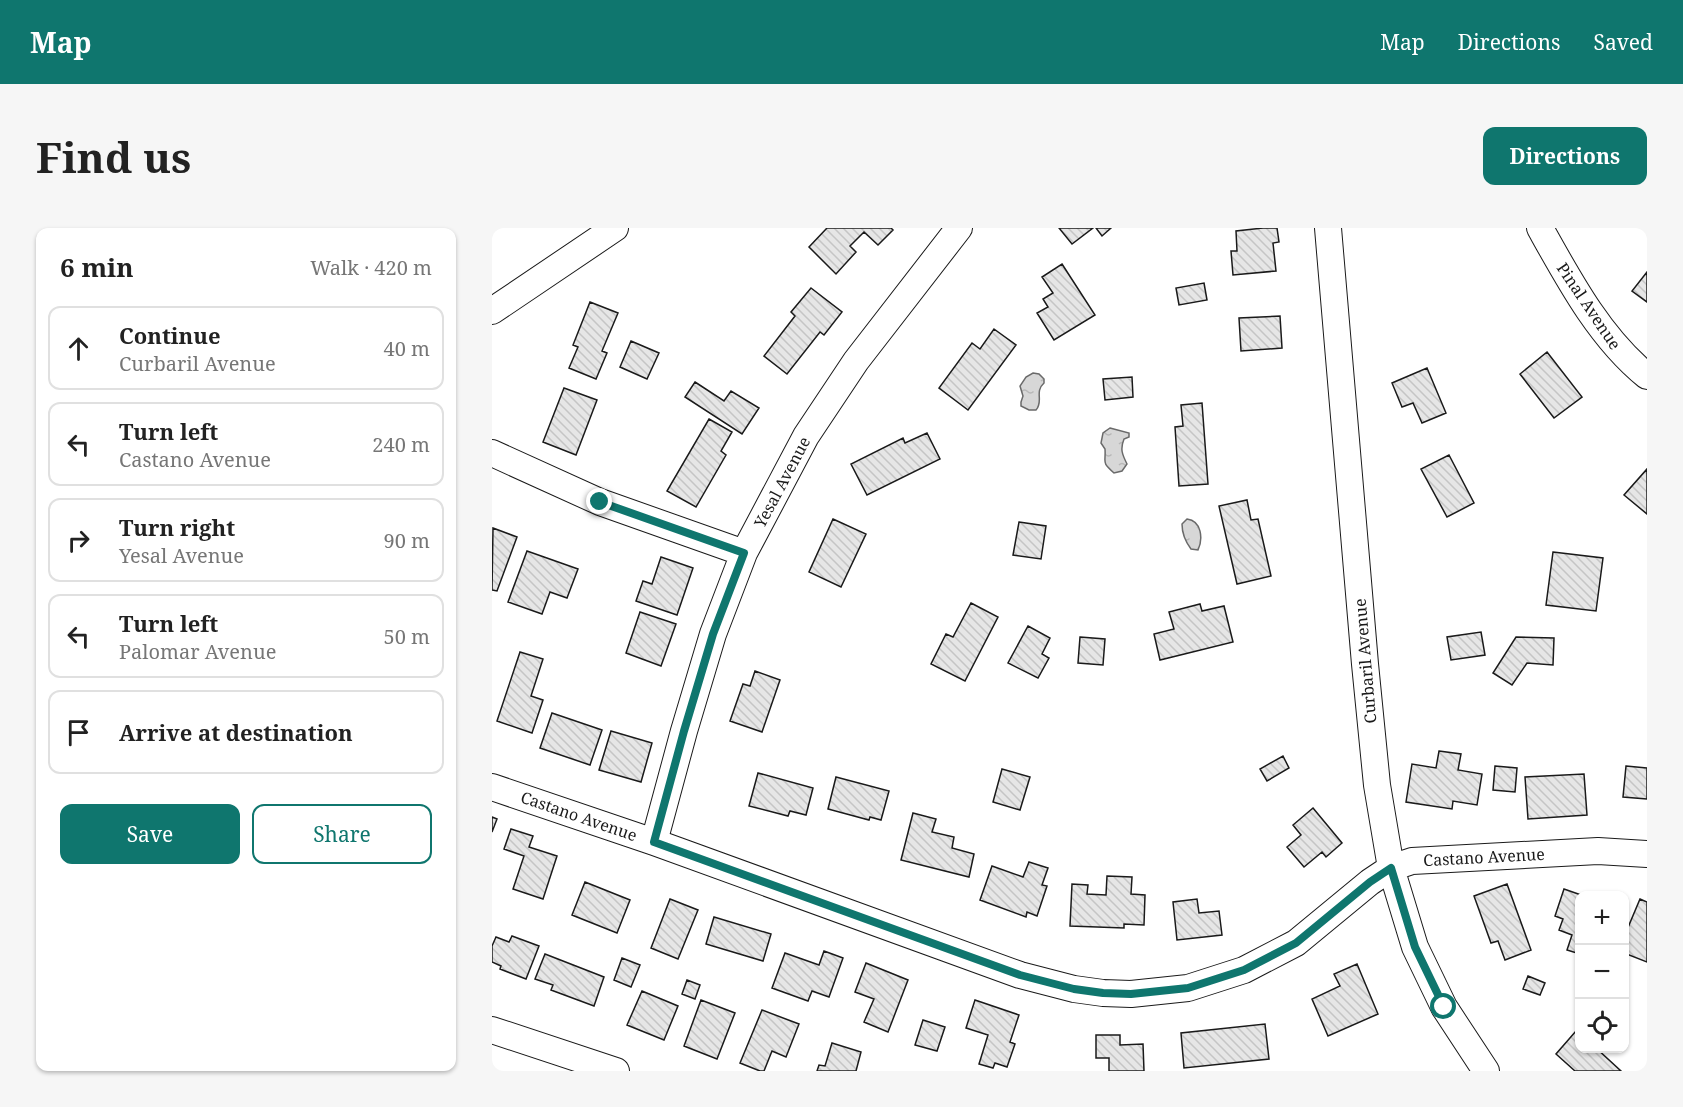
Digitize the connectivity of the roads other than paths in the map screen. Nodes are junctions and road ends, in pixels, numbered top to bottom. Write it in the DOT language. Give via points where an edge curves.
graph roads {
  1 [pos="615,228"];
  2 [pos="959,228"];
  3 [pos="1328,228"];
  4 [pos="1540,228"];
  5 [pos="492,311"];
  6 [pos="1647,376"];
  7 [pos="492,453"];
  8 [pos="744,553"];
  9 [pos="492,787"];
  10 [pos="654,842"];
  11 [pos="1647,854"];
  12 [pos="1391,868"];
  13 [pos="492,1030"];
  14 [pos="616,1071"];
  15 [pos="1486,1071"];
  1 -- 5 [label="street"];
  2 -- 8 [label="street, Yesal Avenue" via="856,361 806,435"];
  3 -- 12 [label="street, Curbaril Avenue" via="1366,675 1377,785"];
  4 -- 6 [label="street, Pinal Avenue" via="1577,293 1613,343"];
  7 -- 8 [label="street" via="600,502"];
  8 -- 10 [label="street, Yesal Avenue" via="713,634"];
  9 -- 10 [label="street, Castano Avenue"];
  10 -- 12 [label="street, Castano Avenue" via="1020,975 1074,989 1131,994 1188,988 1244,970 1296,943"];
  11 -- 12 [label="street, Castano Avenue" via="1598,851 1412,861"];
  12 -- 15 [label="street, Curbaril Avenue" via="1415,947 1444,1007"];
  13 -- 14 [label="street"];
}
